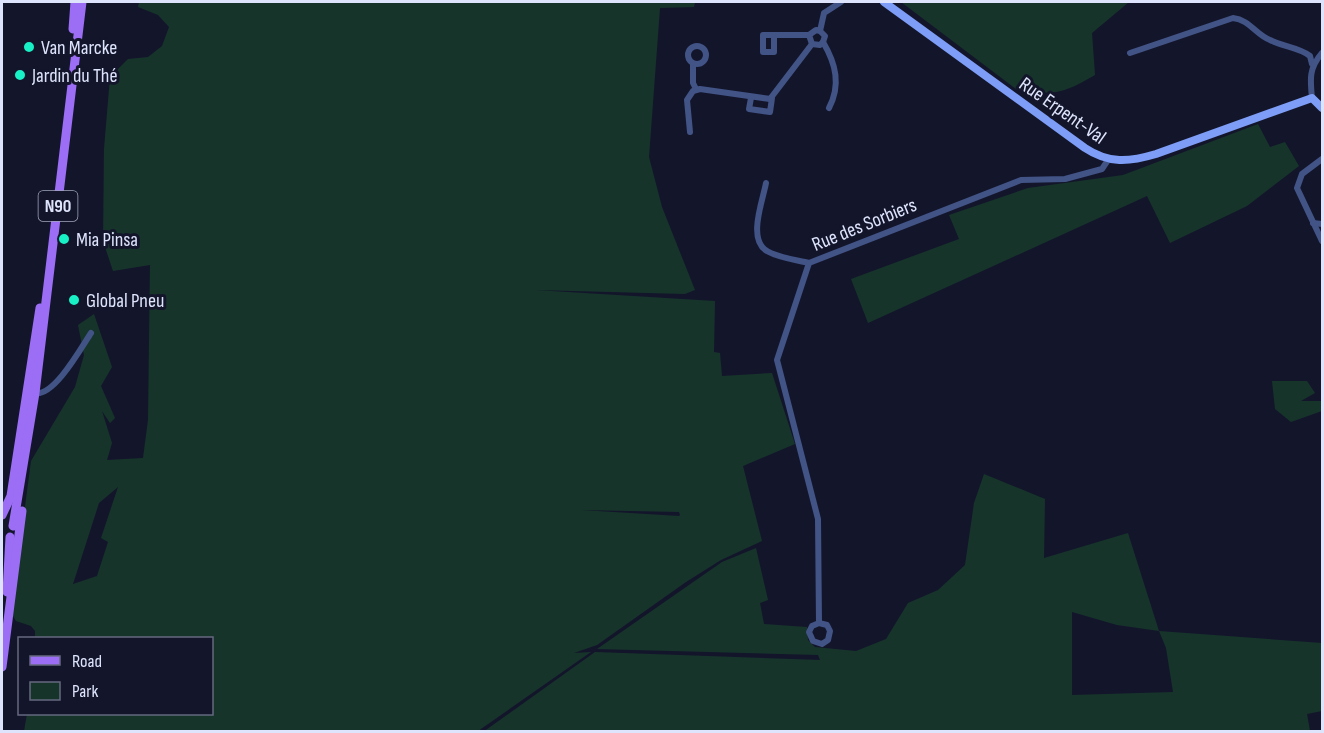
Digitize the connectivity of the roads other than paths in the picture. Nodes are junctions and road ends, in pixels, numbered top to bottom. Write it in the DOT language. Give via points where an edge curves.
graph roads {
  1 [pos="75,2"];
  2 [pos="82,2"];
  3 [pos="841,2"];
  4 [pos="884,2"];
  5 [pos="820,31"];
  6 [pos="774,35"];
  7 [pos="809,35"];
  8 [pos="823,42"];
  9 [pos="812,44"];
  10 [pos="1130,53"];
  11 [pos="1323,53"];
  12 [pos="693,64"];
  13 [pos="1312,64"];
  14 [pos="696,88"];
  15 [pos="751,98"];
  16 [pos="772,98"];
  17 [pos="1312,98"];
  18 [pos="829,108"];
  19 [pos="1323,108"];
  20 [pos="690,132"];
  21 [pos="1323,159"];
  22 [pos="1108,160"];
  23 [pos="766,183"];
  24 [pos="1313,222"];
  25 [pos="1323,224"];
  26 [pos="1323,241"];
  27 [pos="809,263"];
  28 [pos="91,333"];
  29 [pos="27,384"];
  30 [pos="35,393"];
  31 [pos="32,411"];
  32 [pos="11,496"];
  33 [pos="2,507"];
  34 [pos="2,516"];
  35 [pos="13,526"];
  36 [pos="6,540"];
  37 [pos="819,623"];
  38 [pos="5,643"];
  39 [pos="2,667"];
  1 -- 29 [label="main road, N90" via="39,314"];
  2 -- 30 [label="main road, N90"];
  3 -- 5 [label="street" via="824,13"];
  4 -- 22 [label="street, Rue Erpent-Val" via="1085,148"];
  5 -- 7 [label="street"];
  5 -- 8 [label="street" via="825,36"];
  6 -- 7 [label="street"];
  7 -- 9 [label="street"];
  8 -- 9 [label="street"];
  8 -- 18 [label="street" via="836,76 836,95"];
  9 -- 16 [label="street"];
  10 -- 13 [label="street" via="1233,18 1248,23 1270,40 1303,51"];
  11 -- 13 [label="street"];
  12 -- 14 [label="street"];
  13 -- 17 [label="street"];
  14 -- 15 [label="street"];
  14 -- 20 [label="street" via="687,100"];
  15 -- 16 [label="street"];
  15 -- 16 [label="street" via="749,109 770,112"];
  17 -- 19 [label="street"];
  17 -- 22 [label="street, Rue Erpent-Val" via="1135,161"];
  21 -- 24 [label="street" via="1302,174 1297,188"];
  22 -- 27 [label="street, Rue des Sorbiers" via="1102,170 1065,179 1022,180"];
  23 -- 27 [label="street" via="757,233 759,243 766,251"];
  24 -- 25 [label="street"];
  24 -- 26 [label="street"];
  27 -- 37 [label="street, Rue des Sorbiers" via="777,360 818,519"];
  28 -- 30 [label="street" via="51,389"];
  29 -- 31 [label="main road"];
  29 -- 32 [label="main road, N90"];
  30 -- 31 [label="main road, N90"];
  31 -- 35 [label="main road, N90"];
  31 -- 38 [label="main road, N90"];
  32 -- 33 [label="street"];
  32 -- 34 [label="main road, N90"];
  34 -- 35 [label="main road, N90"];
  35 -- 36 [label="main road, N90"];
  36 -- 38 [label="main road, N90"];
  38 -- 39 [label="main road, N90"];
}
